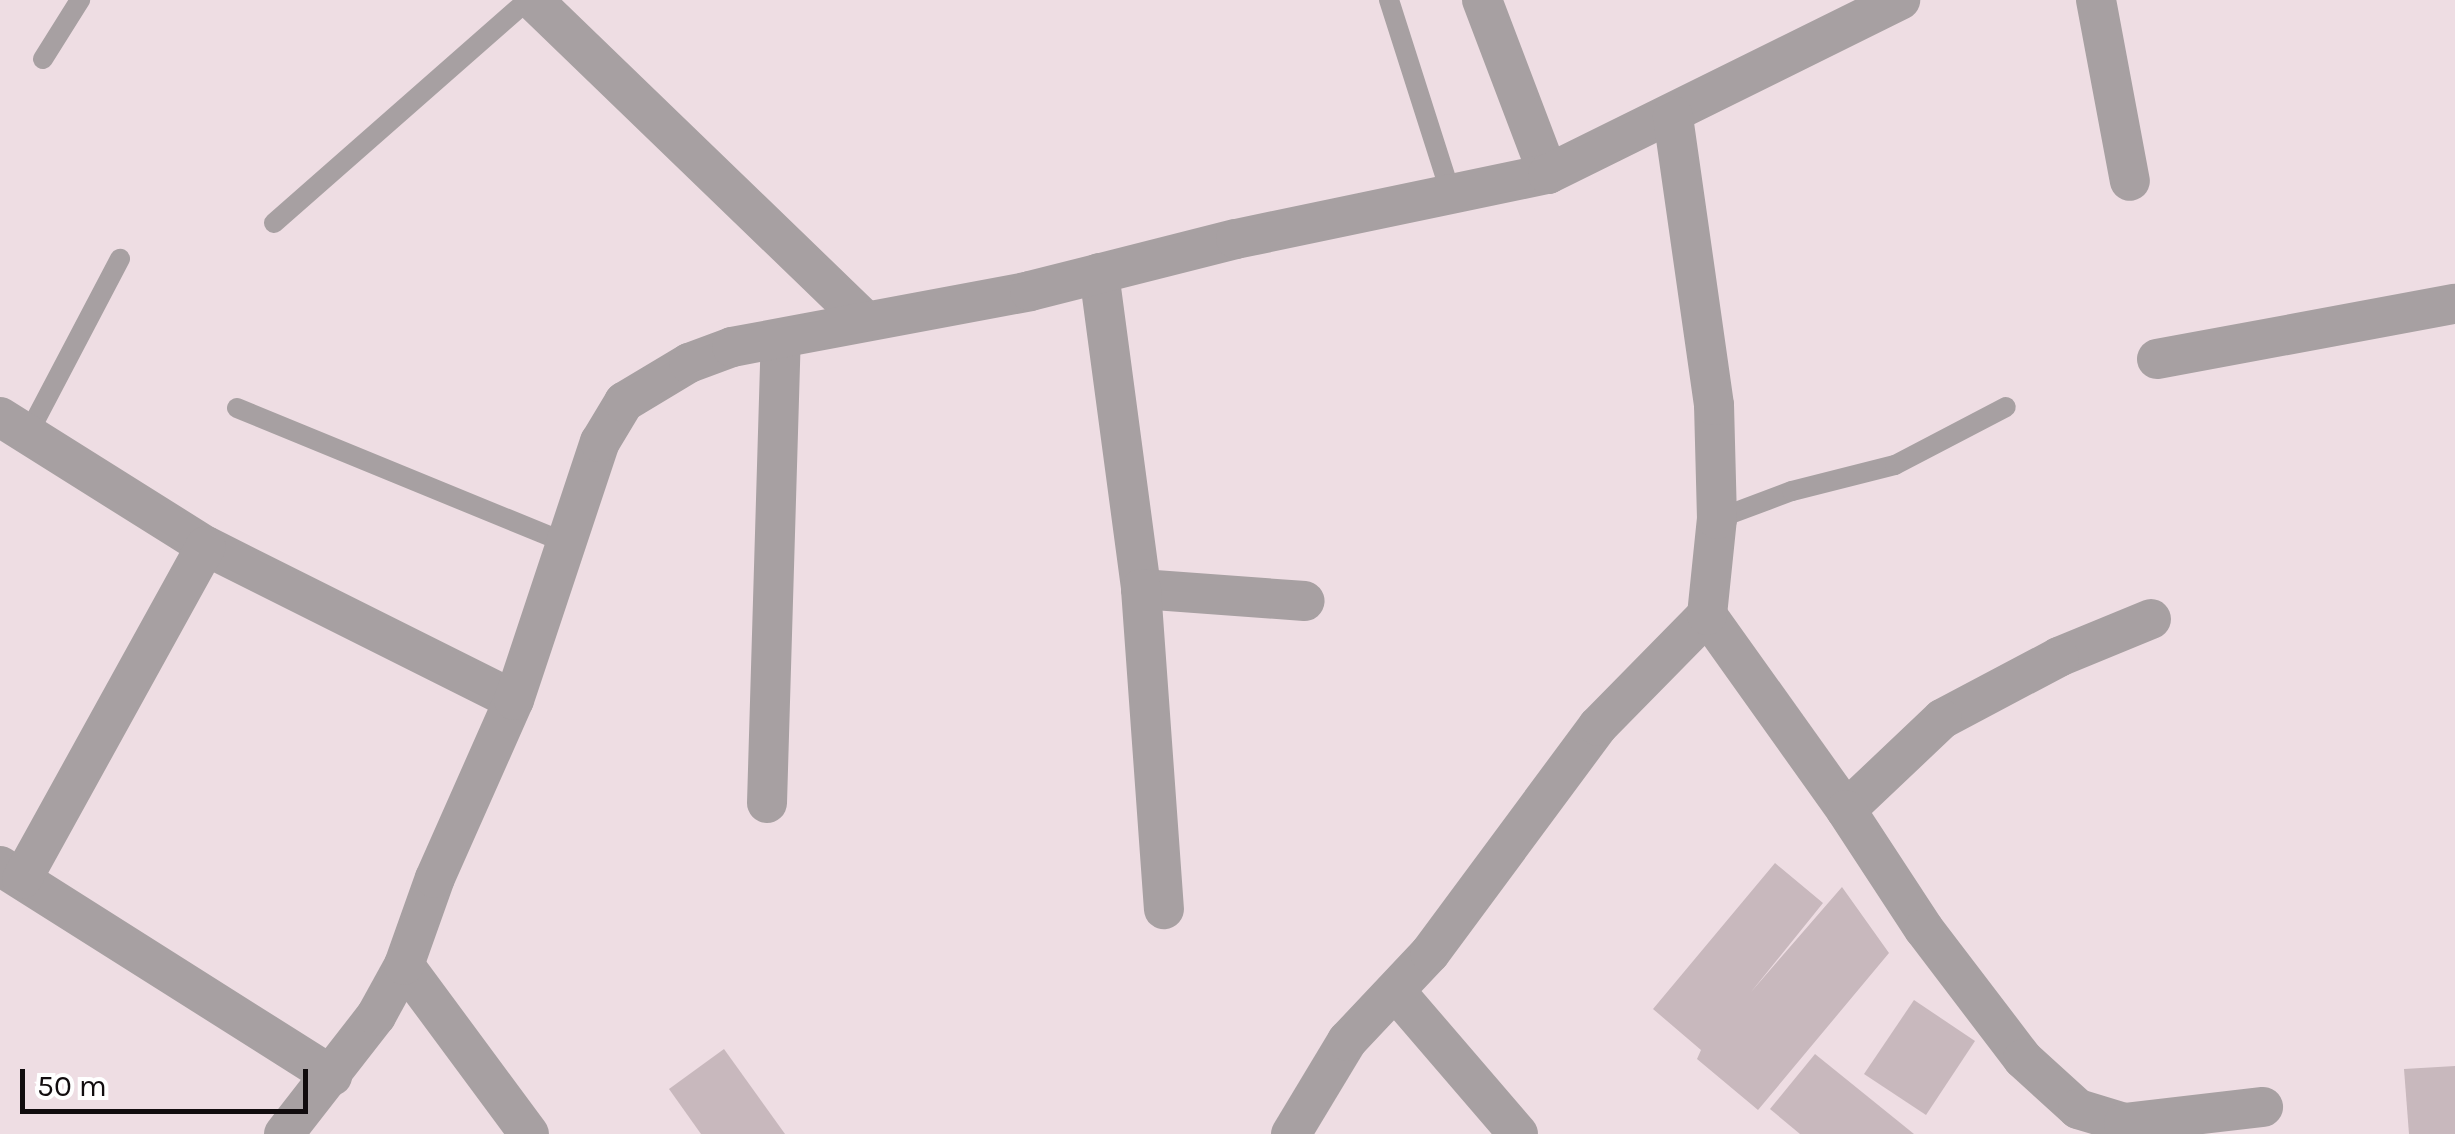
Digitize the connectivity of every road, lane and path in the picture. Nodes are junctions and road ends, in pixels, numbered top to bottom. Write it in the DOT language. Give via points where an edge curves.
graph roads {
  1 [pos="80,0"];
  2 [pos="531,0"];
  3 [pos="1389,0"];
  4 [pos="1482,0"];
  5 [pos="1900,0"];
  6 [pos="2096,0"];
  7 [pos="43,59"];
  8 [pos="1673,116"];
  9 [pos="1548,174"];
  10 [pos="2130,181"];
  11 [pos="1452,197"];
  12 [pos="274,223"];
  13 [pos="120,258"];
  14 [pos="1099,273"];
  15 [pos="2455,304"];
  16 [pos="864,320"];
  17 [pos="781,340"];
  18 [pos="2156,359"];
  19 [pos="2006,406"];
  20 [pos="238,408"];
  21 [pos="14,426"];
  22 [pos="1716,520"];
  23 [pos="566,543"];
  24 [pos="206,546"];
  25 [pos="1141,589"];
  26 [pos="1305,601"];
  27 [pos="1707,615"];
  28 [pos="2151,619"];
  29 [pos="514,700"];
  30 [pos="767,803"];
  31 [pos="1846,810"];
  32 [pos="11,873"];
  33 [pos="1164,908"];
  34 [pos="404,965"];
  35 [pos="1396,992"];
  36 [pos="332,1076"];
  37 [pos="2263,1107"];
  38 [pos="284,1134"];
  39 [pos="529,1134"];
  40 [pos="1290,1134"];
  41 [pos="1518,1134"];
  1 -- 7 [label="lane"];
  2 -- 12 [label="lane"];
  2 -- 16 [label="street"];
  3 -- 11 [label="lane"];
  4 -- 9 [label="street"];
  5 -- 8 [label="street"];
  6 -- 10 [label="street"];
  8 -- 9 [label="street"];
  8 -- 22 [label="street" via="1714,406"];
  9 -- 11 [label="street"];
  11 -- 14 [label="street"];
  13 -- 21 [label="lane"];
  14 -- 16 [label="street"];
  14 -- 25 [label="street"];
  15 -- 18 [label="street"];
  16 -- 17 [label="street"];
  17 -- 23 [label="street" via="732,347 689,363 624,402 600,442"];
  17 -- 30 [label="street"];
  19 -- 22 [label="lane" via="1895,465 1792,491"];
  20 -- 23 [label="lane"];
  21 -- 24 [label="street"];
  22 -- 27 [label="street"];
  23 -- 29 [label="street"];
  24 -- 29 [label="street"];
  24 -- 32 [label="street"];
  25 -- 26 [label="street"];
  25 -- 33 [label="street"];
  27 -- 31 [label="street"];
  27 -- 35 [label="street" via="1598,726"];
  28 -- 31 [label="street" via="2058,657 1942,719"];
  29 -- 34 [label="street"];
  31 -- 37 [label="street" via="1924,929 2023,1058 2078,1110 2124,1123"];
  32 -- 36 [label="street"];
  34 -- 36 [label="street"];
  34 -- 39 [label="street"];
  35 -- 40 [label="street" via="1347,1041"];
  35 -- 41 [label="street"];
  36 -- 38 [label="street"];
}
